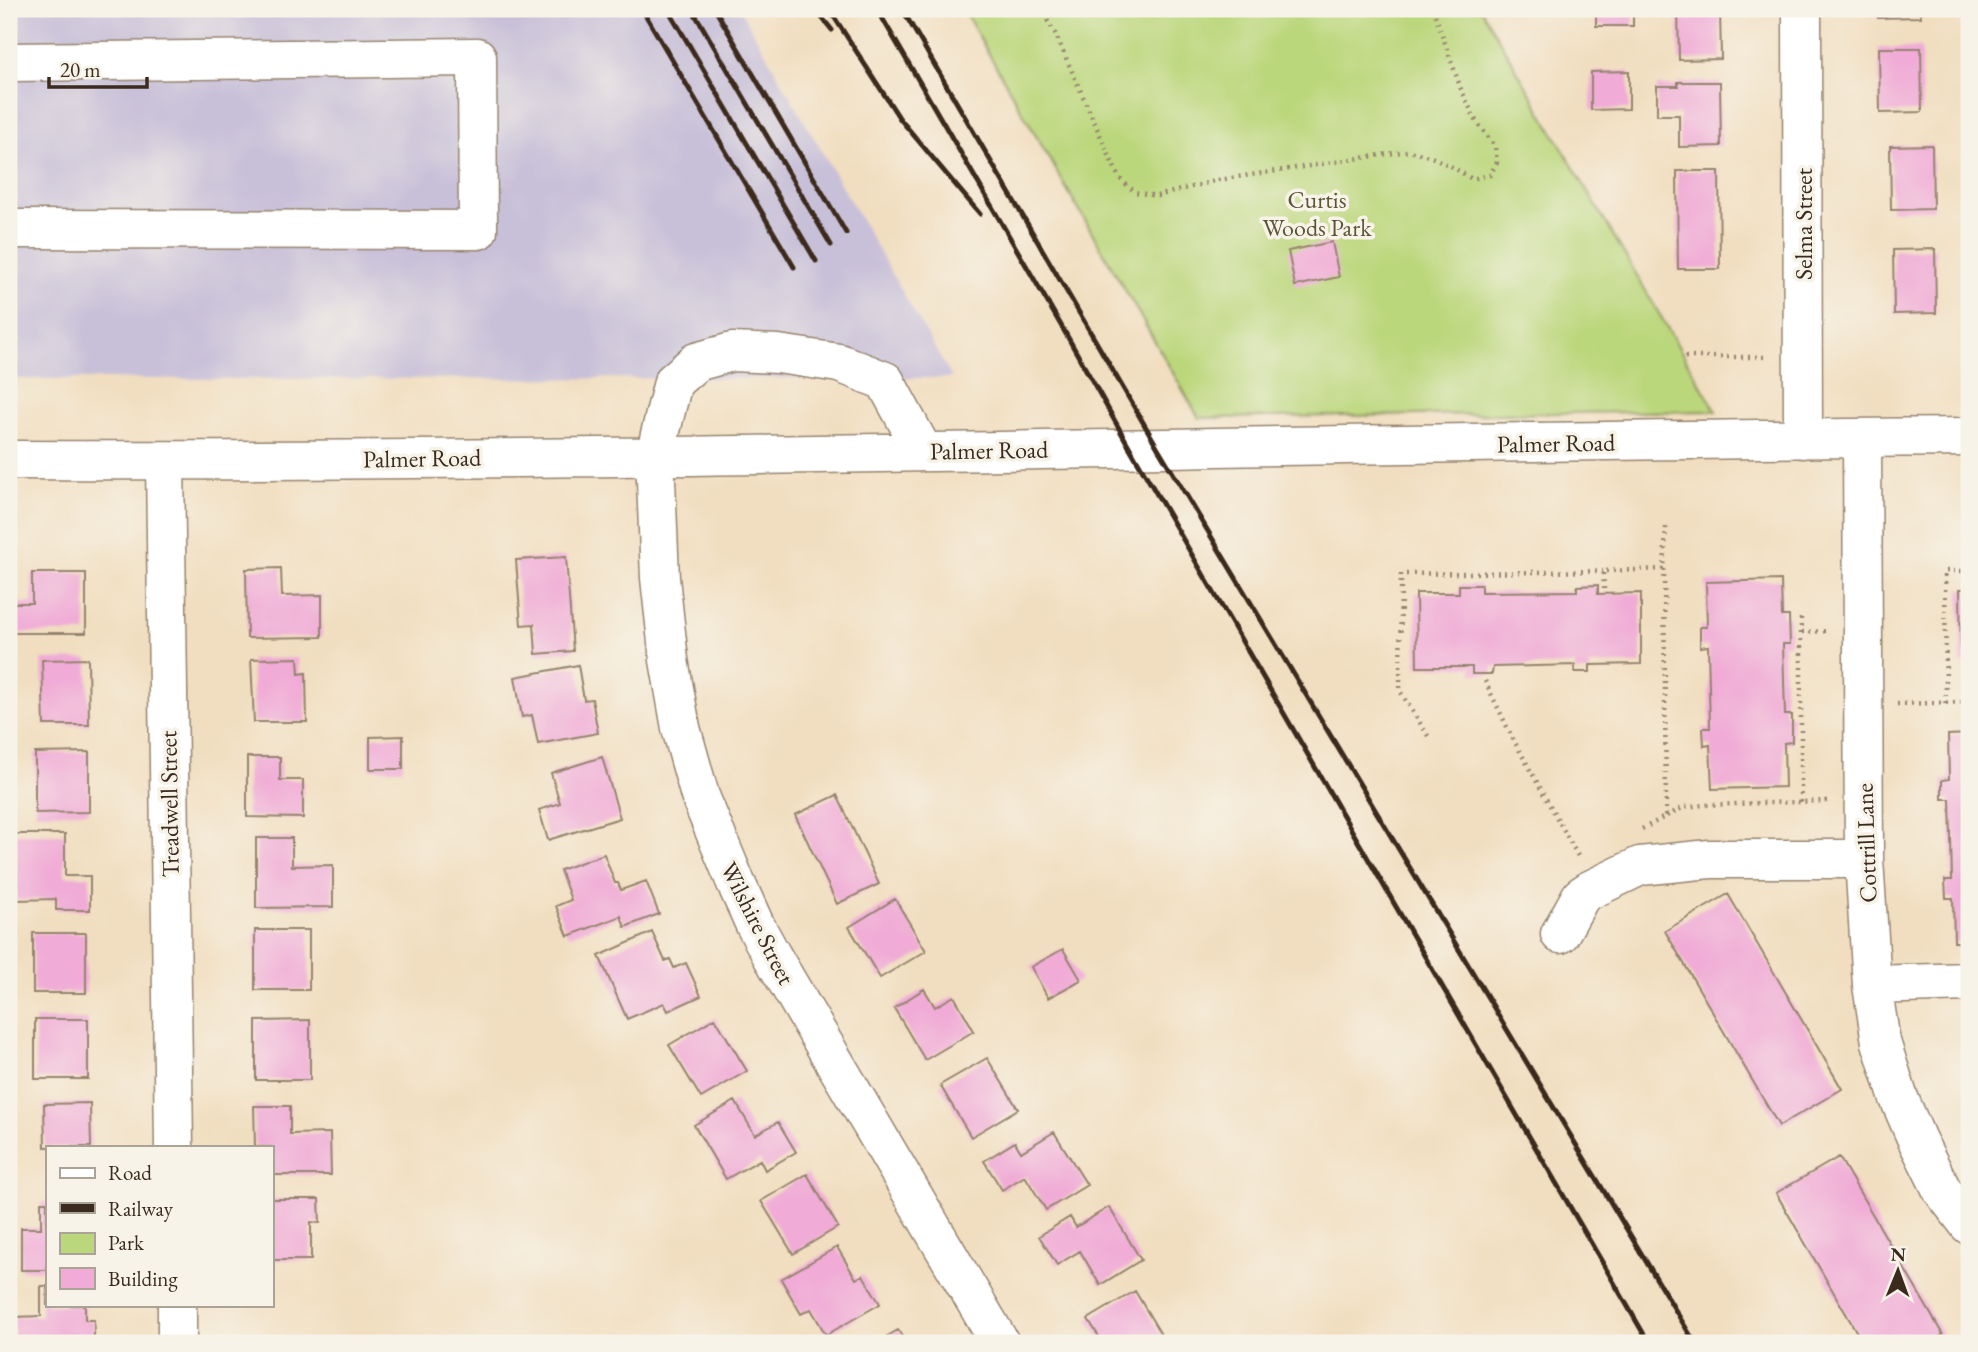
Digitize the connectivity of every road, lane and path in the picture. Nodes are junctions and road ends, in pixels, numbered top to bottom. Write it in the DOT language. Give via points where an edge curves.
graph roads {
  1 [pos="1023,9"];
  2 [pos="1433,9"];
  3 [pos="1801,9"];
  4 [pos="9,62"];
  5 [pos="9,229"];
  6 [pos="1685,357"];
  7 [pos="1804,357"];
  8 [pos="1969,437"];
  9 [pos="1862,438"];
  10 [pos="1803,439"];
  11 [pos="923,451"];
  12 [pos="654,455"];
  13 [pos="9,460"];
  14 [pos="165,461"];
  15 [pos="1666,527"];
  16 [pos="1664,569"];
  17 [pos="1603,571"];
  18 [pos="1969,571"];
  19 [pos="1604,589"];
  20 [pos="1801,617"];
  21 [pos="1834,631"];
  22 [pos="1802,632"];
  23 [pos="1485,681"];
  24 [pos="1969,702"];
  25 [pos="1946,703"];
  26 [pos="1889,705"];
  27 [pos="1428,736"];
  28 [pos="1834,801"];
  29 [pos="1801,802"];
  30 [pos="1666,816"];
  31 [pos="1639,830"];
  32 [pos="1864,859"];
  33 [pos="1581,861"];
  34 [pos="1560,934"];
  35 [pos="1969,982"];
  36 [pos="1872,985"];
  37 [pos="174,1146"];
  38 [pos="1969,1226"];
  39 [pos="177,1306"];
  40 [pos="177,1343"];
  41 [pos="1000,1343"];
  1 -- 2 [label="path" via="1044,15 1055,33 1119,178 1135,192 1157,196 1218,180 1407,151 1444,161 1472,179 1490,175 1497,162 1495,147 1466,99"];
  3 -- 7 [label="street, Selma Street"];
  4 -- 5 [label="street" via="477,57 478,230"];
  6 -- 7 [label="path"];
  7 -- 10 [label="street, Selma Street"];
  8 -- 9 [label="street, Palmer Road"];
  9 -- 10 [label="street, Palmer Road"];
  9 -- 32 [label="street, Cottrill Lane"];
  10 -- 11 [label="street, Palmer Road"];
  11 -- 12 [label="street, Palmer Road"];
  11 -- 12 [label="street, Wilshire Street" via="885,382 839,363 732,352 696,362 673,382"];
  12 -- 14 [label="street, Palmer Road"];
  12 -- 41 [label="street, Wilshire Street" via="669,660 681,728 716,838 772,956"];
  13 -- 14 [label="street, Palmer Road"];
  14 -- 37 [label="street, Treadwell Street"];
  15 -- 16 [label="path"];
  16 -- 17 [label="path"];
  16 -- 30 [label="path"];
  17 -- 19 [label="path"];
  17 -- 27 [label="path" via="1401,574 1400,691"];
  18 -- 25 [label="path" via="1945,571"];
  20 -- 22 [label="path"];
  21 -- 22 [label="path"];
  22 -- 29 [label="path"];
  23 -- 33 [label="path"];
  24 -- 25 [label="path"];
  25 -- 26 [label="path"];
  28 -- 29 [label="path"];
  29 -- 30 [label="path" via="1684,807"];
  30 -- 31 [label="path"];
  32 -- 34 [label="street" via="1710,859 1640,866 1581,896"];
  32 -- 36 [label="street, Cottrill Lane"];
  35 -- 36 [label="street"];
  36 -- 38 [label="street, Cottrill Lane" via="1881,1042 1898,1096 1942,1190"];
  39 -- 40 [label="street"];
}
